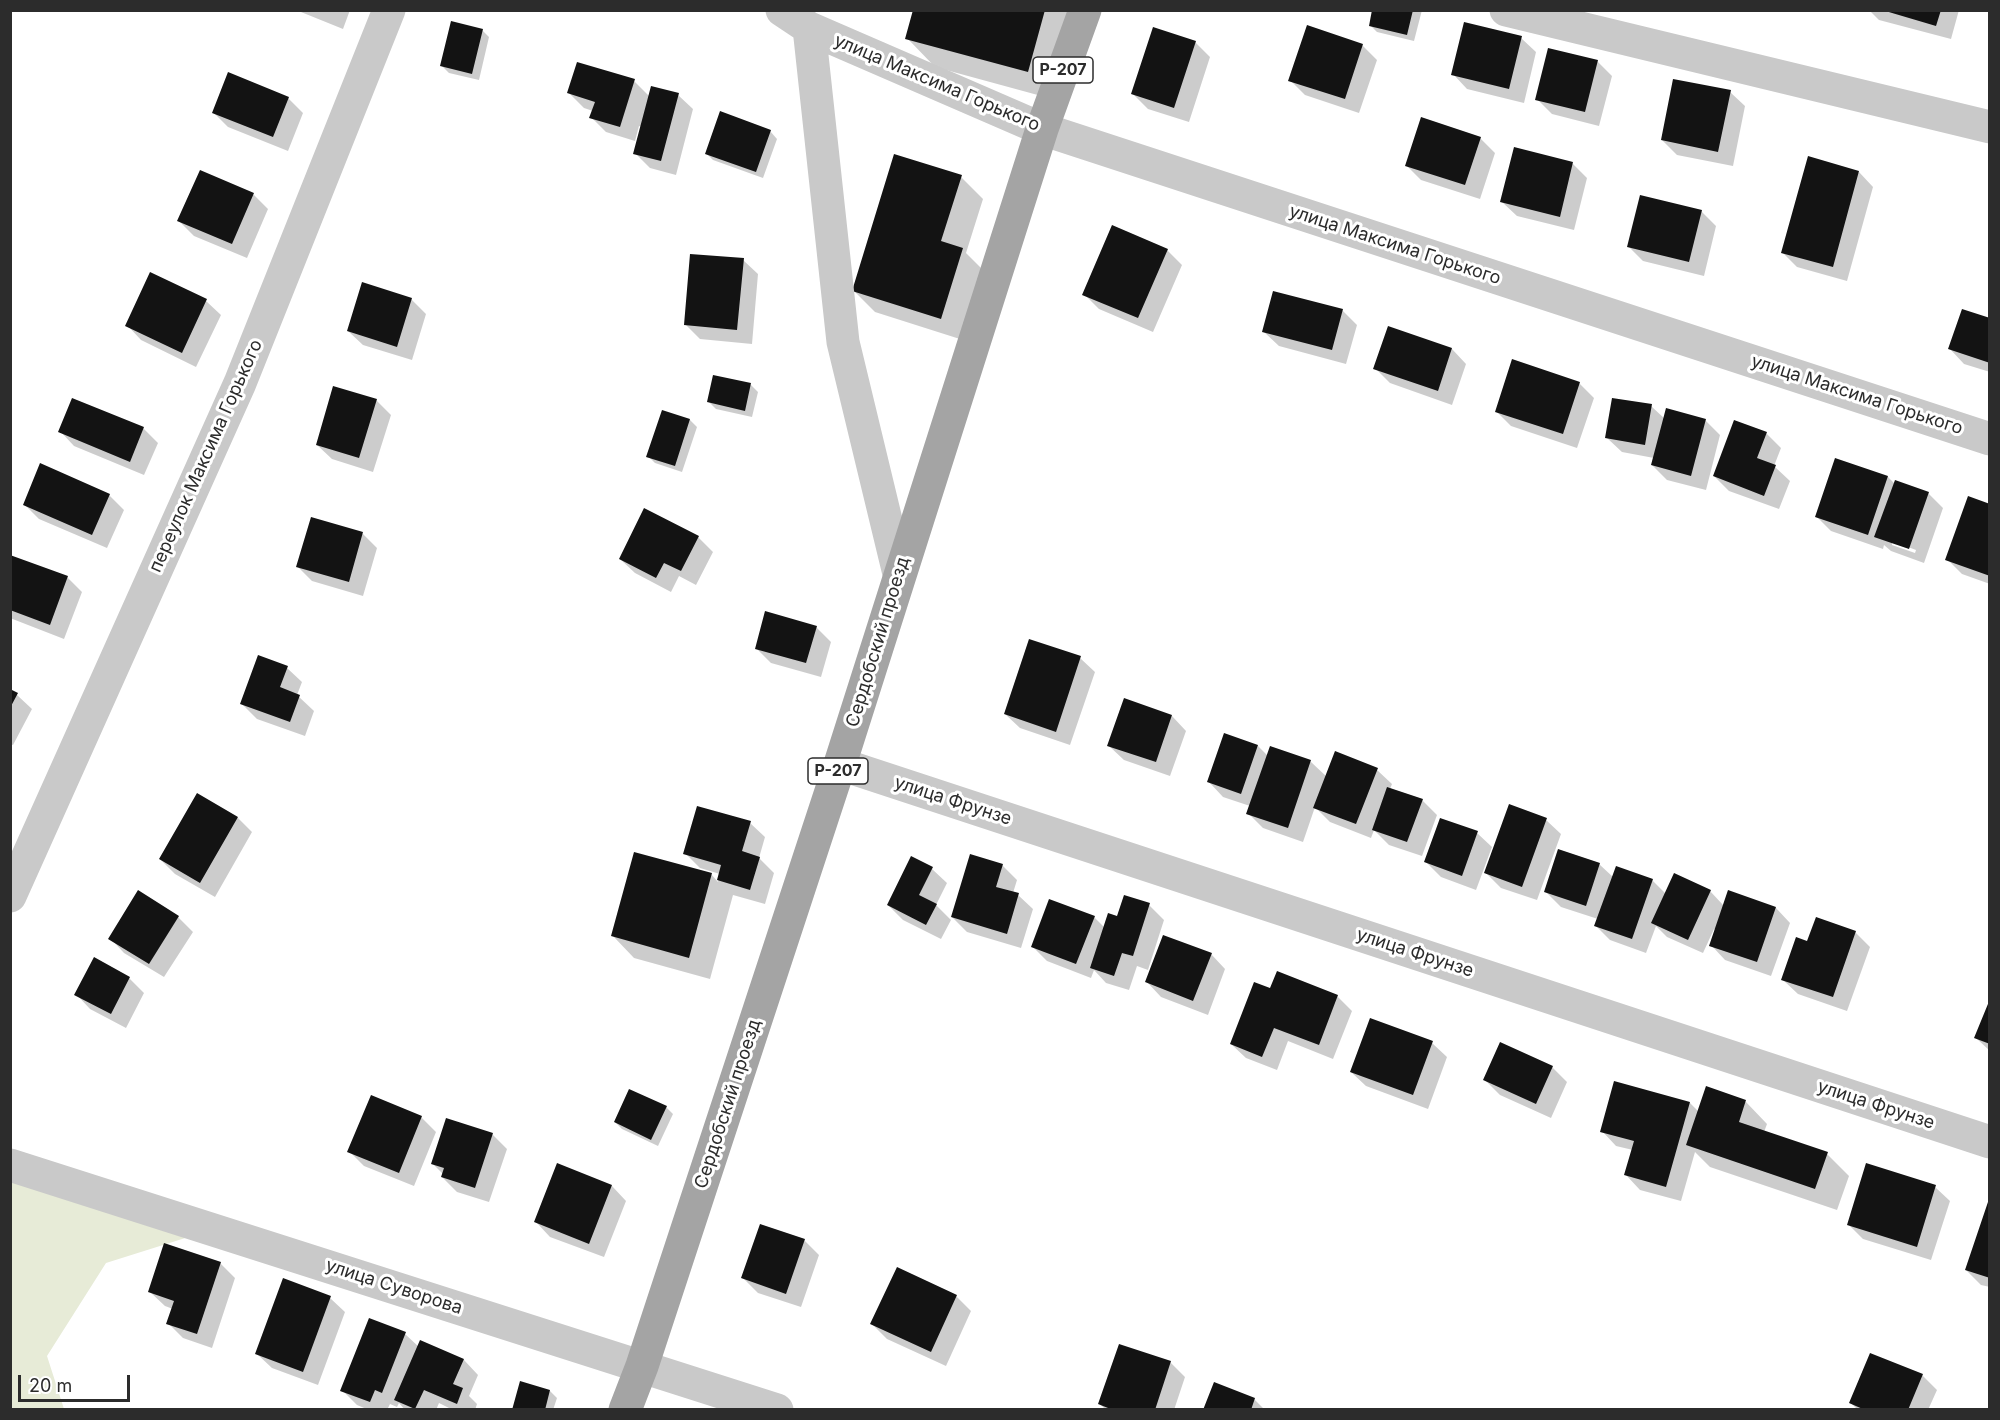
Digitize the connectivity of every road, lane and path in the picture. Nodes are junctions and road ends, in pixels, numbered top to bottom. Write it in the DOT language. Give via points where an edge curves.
graph roads {
  1 [pos="389,10"];
  2 [pos="782,10"];
  3 [pos="1085,10"];
  4 [pos="1506,10"];
  5 [pos="809,28"];
  6 [pos="1989,127"];
  7 [pos="1042,129"];
  8 [pos="1989,439"];
  9 [pos="899,574"];
  10 [pos="840,764"];
  11 [pos="10,896"];
  12 [pos="1989,1142"];
  13 [pos="10,1165"];
  14 [pos="642,1366"];
  15 [pos="625,1410"];
  16 [pos="777,1410"];
  1 -- 11 [label="street, переулок Максима Горького" via="240,383"];
  2 -- 5 [label="street, улица Максима Горького"];
  3 -- 7 [label="main road, Сердобский проезд / Р-207"];
  4 -- 6 [label="street"];
  5 -- 7 [label="street, улица Максима Горького"];
  5 -- 9 [label="street, улица Максима Горького" via="843,342"];
  7 -- 8 [label="street, улица Максима Горького"];
  7 -- 9 [label="main road, Сердобский проезд / Р-207"];
  9 -- 10 [label="main road, Сердобский проезд / Р-207"];
  10 -- 12 [label="street, улица Фрунзе"];
  10 -- 14 [label="main road, Сердобский проезд / Р-207"];
  13 -- 14 [label="street, улица Суворова"];
  14 -- 15 [label="main road, Сердобский проезд / Р-207"];
  14 -- 16 [label="street, улица Суворова"];
}
